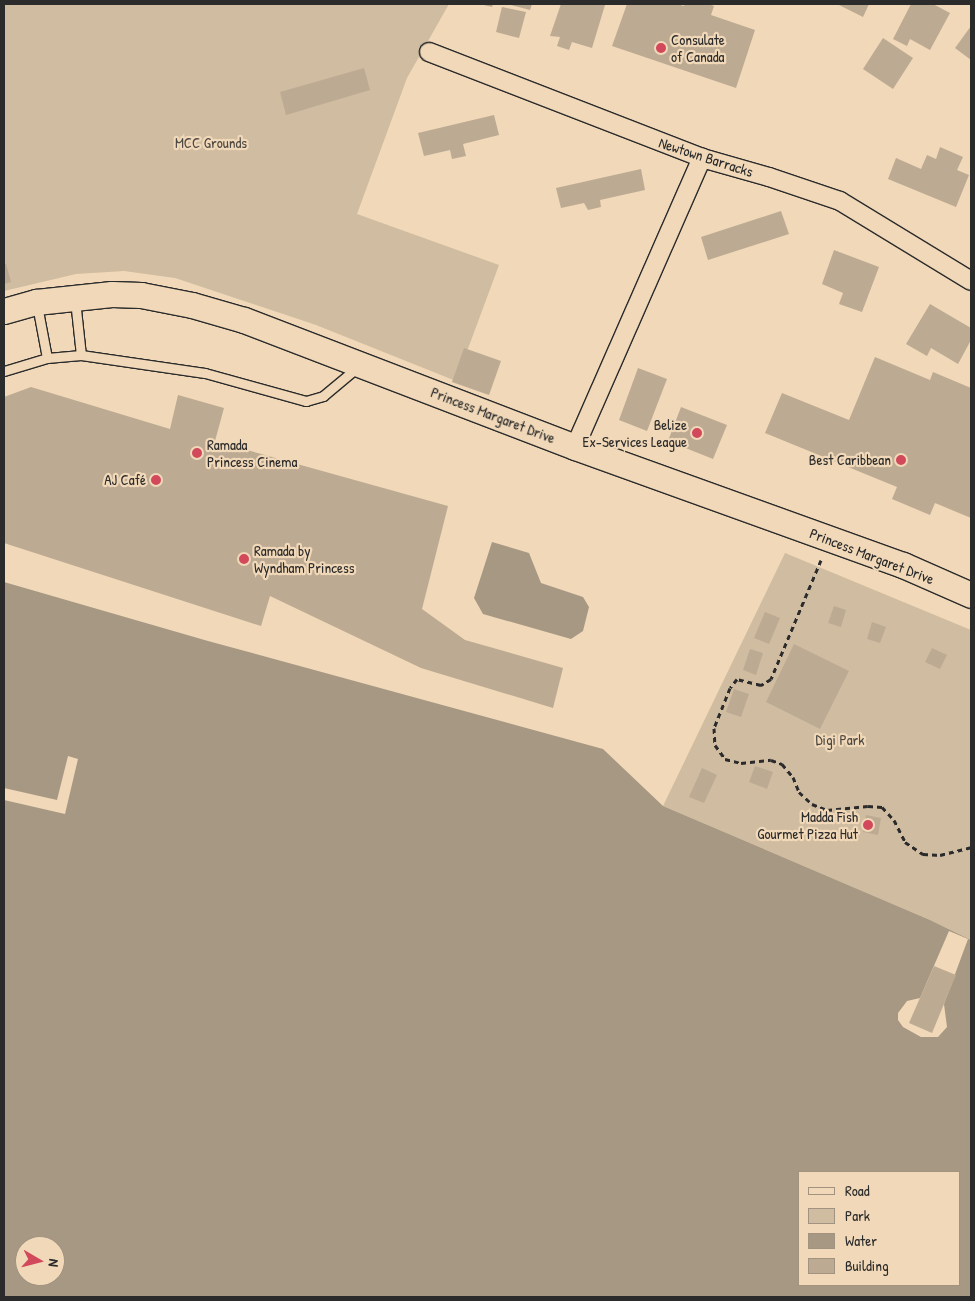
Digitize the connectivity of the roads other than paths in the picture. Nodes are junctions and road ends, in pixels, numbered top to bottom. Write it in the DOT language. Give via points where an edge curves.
graph roads {
  1 [pos="429,52"];
  2 [pos="702,158"];
  3 [pos="971,281"];
  4 [pos="75,297"];
  5 [pos="36,302"];
  6 [pos="4,311"];
  7 [pos="81,355"];
  8 [pos="47,358"];
  9 [pos="361,364"];
  10 [pos="4,371"];
  11 [pos="575,447"];
  12 [pos="971,595"];
  1 -- 2 [label="street, Newtown Barracks"];
  2 -- 3 [label="street, Newtown Barracks" via="840,201"];
  2 -- 11 [label="street"];
  4 -- 5 [label="main road, Princess Margaret Drive"];
  4 -- 7 [label="lane"];
  4 -- 9 [label="main road, Princess Margaret Drive" via="141,295 192,305 244,320"];
  5 -- 6 [label="main road, Princess Margaret Drive"];
  5 -- 8 [label="lane"];
  7 -- 8 [label="lane"];
  7 -- 9 [label="lane" via="205,373 306,400 323,396"];
  8 -- 10 [label="lane"];
  9 -- 11 [label="main road, Princess Margaret Drive"];
  11 -- 12 [label="main road, Princess Margaret Drive" via="903,565"];
}
